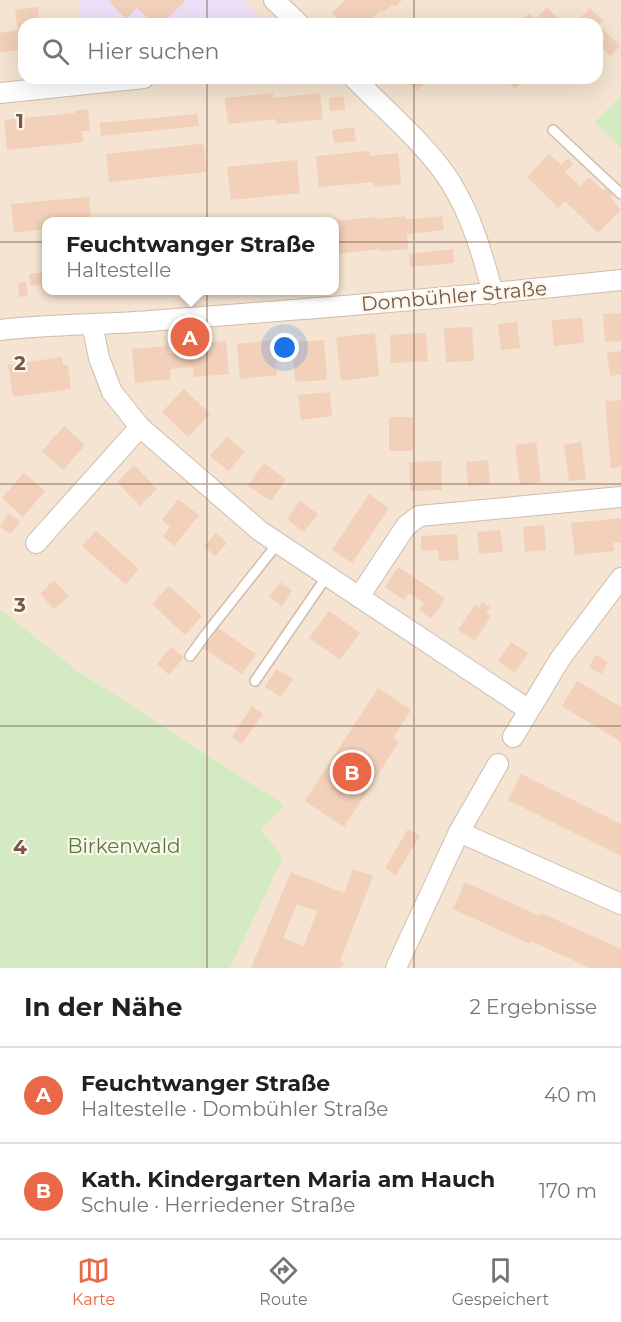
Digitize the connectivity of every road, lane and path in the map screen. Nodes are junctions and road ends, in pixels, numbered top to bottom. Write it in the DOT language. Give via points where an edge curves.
graph roads {
  1 [pos="274,0"];
  2 [pos="293,18"];
  3 [pos="86,84"];
  4 [pos="360,84"];
  5 [pos="0,93"];
  6 [pos="553,130"];
  7 [pos="621,194"];
  8 [pos="621,280"];
  9 [pos="494,294"];
  10 [pos="92,324"];
  11 [pos="0,330"];
  12 [pos="140,427"];
  13 [pos="621,497"];
  14 [pos="36,543"];
  15 [pos="278,543"];
  16 [pos="327,576"];
  17 [pos="621,578"];
  18 [pos="359,597"];
  19 [pos="190,656"];
  20 [pos="255,681"];
  21 [pos="529,710"];
  22 [pos="513,737"];
  23 [pos="498,764"];
  24 [pos="459,832"];
  25 [pos="621,904"];
  26 [pos="396,968"];
  1 -- 2 [label="street"];
  3 -- 5 [label="street"];
  4 -- 9 [label="street" via="450,180 482,251"];
  6 -- 7 [label="lane"];
  8 -- 9 [label="street, Dombühler Straße"];
  9 -- 10 [label="street, Dombühler Straße"];
  10 -- 11 [label="street, Dombühler Straße"];
  10 -- 12 [label="street" via="112,392"];
  12 -- 14 [label="street"];
  12 -- 15 [label="street"];
  13 -- 18 [label="street" via="419,516 406,526"];
  15 -- 16 [label="street"];
  15 -- 19 [label="lane"];
  16 -- 18 [label="street"];
  16 -- 20 [label="lane"];
  17 -- 21 [label="street" via="560,659"];
  18 -- 21 [label="street"];
  21 -- 22 [label="street"];
  23 -- 24 [label="street"];
  24 -- 25 [label="street"];
  24 -- 26 [label="street"];
}
